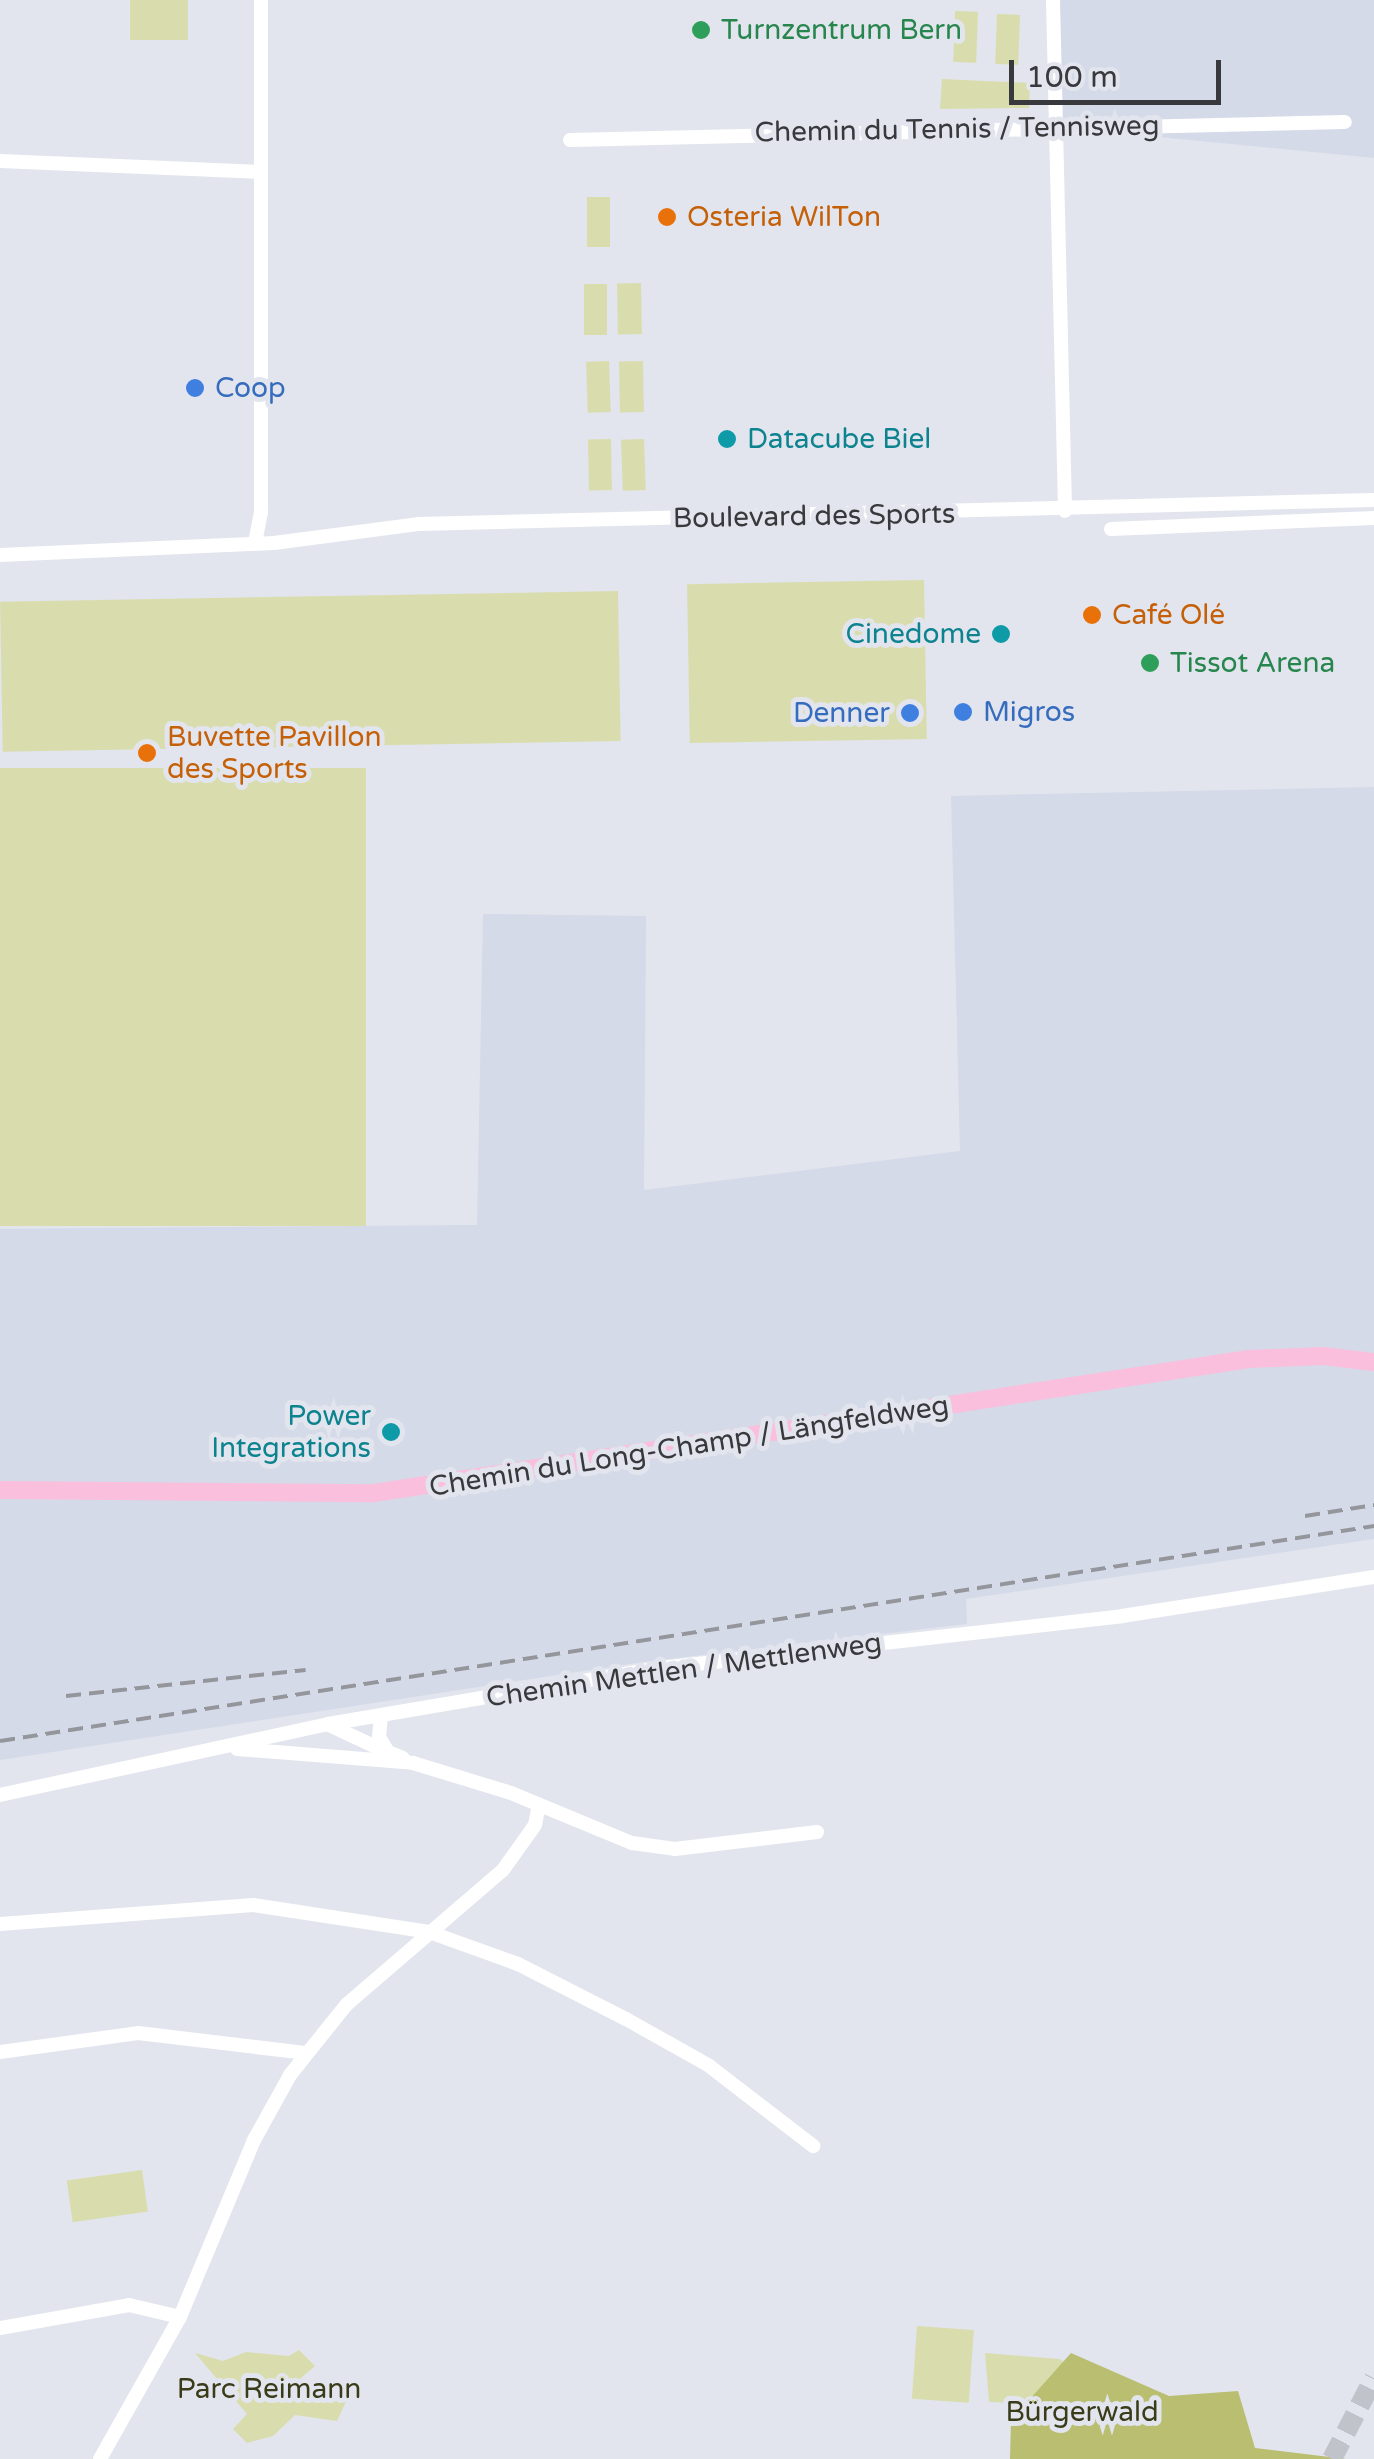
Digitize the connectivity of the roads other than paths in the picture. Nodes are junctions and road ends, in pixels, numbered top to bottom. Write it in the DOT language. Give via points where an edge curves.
graph roads {
  1 [pos="262,0"];
  2 [pos="1054,0"];
  3 [pos="1345,122"];
  4 [pos="1056,126"];
  5 [pos="570,140"];
  6 [pos="0,161"];
  7 [pos="260,172"];
  8 [pos="1374,500"];
  9 [pos="1064,511"];
  10 [pos="1374,518"];
  11 [pos="1111,530"];
  12 [pos="255,543"];
  13 [pos="0,555"];
  14 [pos="1374,1362"];
  15 [pos="0,1490"];
  16 [pos="1374,1577"];
  17 [pos="381,1715"];
  18 [pos="328,1724"];
  19 [pos="216,1748"];
  20 [pos="388,1752"];
  21 [pos="413,1763"];
  22 [pos="0,1795"];
  23 [pos="539,1804"];
  24 [pos="817,1832"];
  25 [pos="0,1924"];
  26 [pos="429,1932"];
  27 [pos="0,2052"];
  28 [pos="306,2052"];
  29 [pos="813,2146"];
  30 [pos="180,2317"];
  31 [pos="0,2328"];
  32 [pos="100,2459"];
  1 -- 7 [label="street"];
  2 -- 4 [label="street"];
  3 -- 4 [label="street, Chemin du Tennis / Tennisweg"];
  4 -- 5 [label="street, Chemin du Tennis / Tennisweg"];
  4 -- 9 [label="street"];
  6 -- 7 [label="street"];
  7 -- 12 [label="street" via="261,512"];
  8 -- 9 [label="street, Boulevard des Sports"];
  9 -- 12 [label="street, Boulevard des Sports" via="418,524"];
  10 -- 11 [label="street"];
  12 -- 13 [label="street, Boulevard des Sports"];
  14 -- 15 [label="main road, Chemin du Long-Champ / Längfeldweg" via="1249,1359 374,1493"];
  16 -- 17 [label="street, Chemin Mettlen / Mettlenweg" via="1122,1616 652,1669"];
  17 -- 18 [label="street, Chemin Mettlen / Mettlenweg"];
  17 -- 20 [label="street" via="379,1737"];
  18 -- 19 [label="street, Chemin Mettlen / Mettlenweg"];
  18 -- 20 [label="street"];
  19 -- 21 [label="street"];
  19 -- 22 [label="street, Chemin Mettlen / Mettlenweg"];
  20 -- 21 [label="street"];
  21 -- 23 [label="street"];
  23 -- 24 [label="street" via="632,1842 675,1850"];
  23 -- 26 [label="street" via="535,1825 503,1870"];
  25 -- 26 [label="street" via="253,1905"];
  26 -- 28 [label="street"];
  26 -- 29 [label="street" via="518,1964 626,2018 708,2064"];
  27 -- 28 [label="street" via="138,2034"];
  28 -- 30 [label="street" via="254,2140"];
  30 -- 31 [label="street" via="129,2305"];
  30 -- 32 [label="street"];
}
